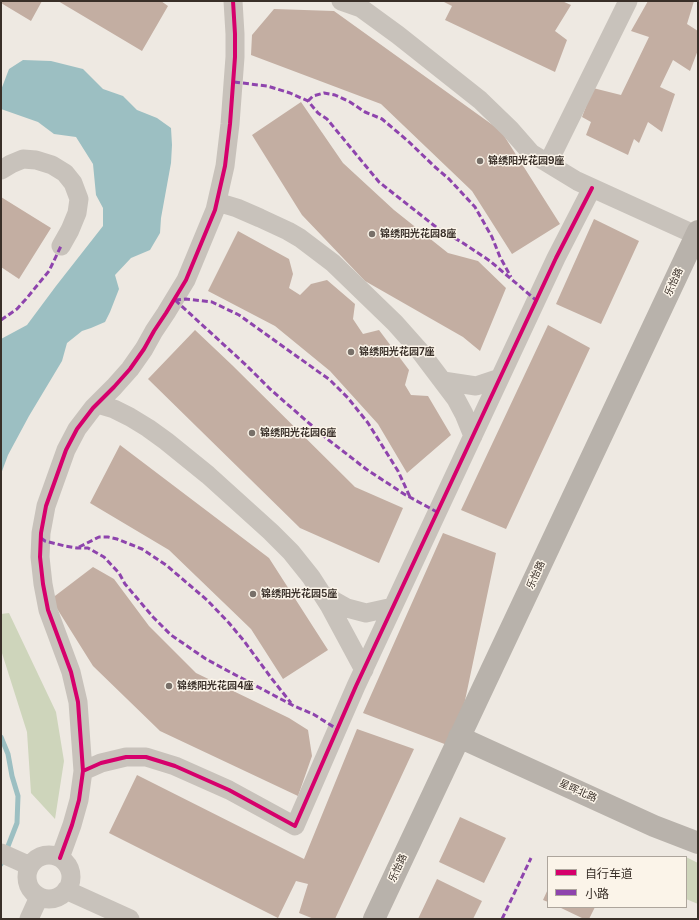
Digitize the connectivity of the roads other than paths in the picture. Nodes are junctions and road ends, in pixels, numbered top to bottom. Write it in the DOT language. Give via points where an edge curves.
graph roads {
  1 [pos="233,1"];
  2 [pos="341,1"];
  3 [pos="628,1"];
  4 [pos="548,163"];
  5 [pos="1,170"];
  6 [pos="592,188"];
  7 [pos="217,202"];
  8 [pos="697,233"];
  9 [pos="62,246"];
  10 [pos="500,378"];
  11 [pos="443,381"];
  12 [pos="97,404"];
  13 [pos="473,436"];
  14 [pos="321,593"];
  15 [pos="393,607"];
  16 [pos="364,670"];
  17 [pos="459,737"];
  18 [pos="83,771"];
  19 [pos="698,843"];
  20 [pos="1,853"];
  21 [pos="60,858"];
  22 [pos="30,866"];
  23 [pos="66,890"];
  24 [pos="39,897"];
  25 [pos="29,919"];
  26 [pos="130,919"];
  27 [pos="374,919"];
  1 -- 7 [label="street" via="233,89 225,166"];
  2 -- 4 [label="street" via="361,8 398,35 480,100 531,153"];
  3 -- 4 [label="street"];
  4 -- 6 [label="street"];
  5 -- 9 [label="street" via="23,160 36,160 65,173 73,183 79,199 77,214"];
  6 -- 8 [label="street"];
  6 -- 10 [label="street"];
  7 -- 11 [label="street" via="237,208 288,231 333,263 395,323"];
  7 -- 12 [label="street" via="186,280 166,314 130,369"];
  8 -- 17 [label="street, 乐怡路"];
  10 -- 11 [label="street" via="476,386"];
  10 -- 13 [label="street"];
  11 -- 13 [label="street" via="456,399"];
  12 -- 14 [label="street" via="114,409 148,428 203,471 291,552"];
  12 -- 18 [label="street" via="77,429 56,476 46,506 40,557 48,610 71,672 78,702"];
  13 -- 15 [label="street"];
  14 -- 15 [label="street" via="346,608 366,613"];
  14 -- 16 [label="street"];
  15 -- 16 [label="street"];
  16 -- 18 [label="street" via="295,826 229,790 175,766 146,757 126,757 101,763"];
  17 -- 19 [label="street, 星晖北路"];
  17 -- 27 [label="street, 乐怡路"];
  18 -- 21 [label="street" via="79,800"];
  20 -- 22 [label="street"];
  21 -- 22 [label="street" via="54,855 40,856"];
  21 -- 23 [label="street" via="66,863 71,876"];
  22 -- 24 [label="street" via="27,872 29,886"];
  23 -- 24 [label="street" via="54,898"];
  23 -- 26 [label="street"];
  24 -- 25 [label="street"];
}
